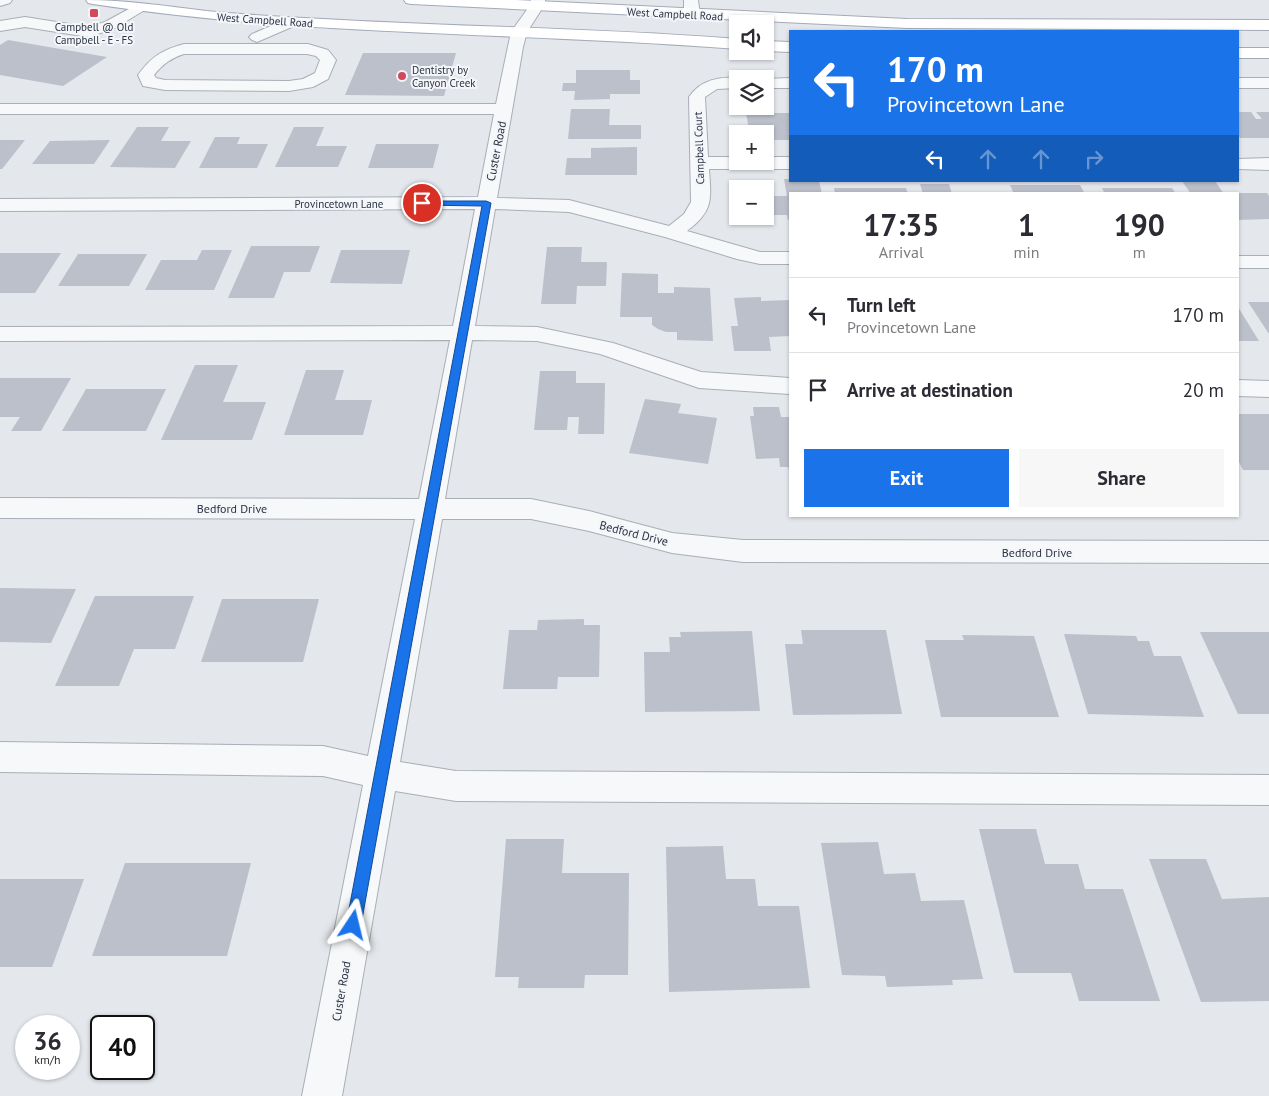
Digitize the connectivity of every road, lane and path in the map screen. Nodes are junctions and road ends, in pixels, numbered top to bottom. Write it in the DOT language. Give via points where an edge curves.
graph roads {
  1 [pos="5,0"];
  2 [pos="93,0"];
  3 [pos="411,0"];
  4 [pos="508,1"];
  5 [pos="0,2"];
  6 [pos="538,2"];
  7 [pos="138,8"];
  8 [pos="692,8"];
  9 [pos="255,20"];
  10 [pos="289,22"];
  11 [pos="1269,25"];
  12 [pos="0,26"];
  13 [pos="519,32"];
  14 [pos="253,43"];
  15 [pos="729,43"];
  16 [pos="774,46"];
  17 [pos="789,47"];
  18 [pos="1239,53"];
  19 [pos="1269,54"];
  20 [pos="729,84"];
  21 [pos="774,84"];
  22 [pos="789,84"];
  23 [pos="1239,84"];
  24 [pos="1269,84"];
  25 [pos="0,108"];
  26 [pos="504,110"];
  27 [pos="700,163"];
  28 [pos="789,163"];
  29 [pos="1239,164"];
  30 [pos="1269,164"];
  31 [pos="486,203"];
  32 [pos="0,205"];
  33 [pos="672,233"];
  34 [pos="789,258"];
  35 [pos="1239,262"];
  36 [pos="1269,262"];
  37 [pos="463,333"];
  38 [pos="0,334"];
  39 [pos="789,386"];
  40 [pos="1239,388"];
  41 [pos="1269,388"];
  42 [pos="0,508"];
  43 [pos="430,508"];
  44 [pos="1269,552"];
  45 [pos="0,757"];
  46 [pos="381,774"];
  47 [pos="1269,790"];
  48 [pos="322,1096"];
  1 -- 5 [label="street"];
  2 -- 7 [label="main road, West Campbell Road"];
  3 -- 4 [label="main road, West Campbell Road"];
  4 -- 6 [label="main road, West Campbell Road"];
  4 -- 13 [label="street"];
  6 -- 8 [label="main road, West Campbell Road"];
  6 -- 13 [label="street"];
  7 -- 9 [label="main road, West Campbell Road"];
  7 -- 12 [label="street" via="110,25 89,32 25,22"];
  8 -- 11 [label="main road, West Campbell Road" via="932,24"];
  9 -- 10 [label="main road, West Campbell Road"];
  9 -- 14 [label="street" via="260,29"];
  10 -- 13 [label="main road, West Campbell Road"];
  10 -- 14 [label="street"];
  13 -- 15 [label="main road, West Campbell Road" via="624,35"];
  13 -- 26 [label="street, Custer Road"];
  14 -- 14 [label="street" via="184,49 166,54 146,75 149,82 165,85 289,86 322,76 328,60 322,53 308,49"];
  16 -- 17 [label="main road"];
  18 -- 19 [label="main road"];
  20 -- 27 [label="street, Campbell Court" via="704,88 697,97"];
  21 -- 22 [label="street"];
  23 -- 24 [label="street"];
  25 -- 26 [label="street"];
  26 -- 31 [label="street, Custer Road"];
  27 -- 28 [label="street"];
  27 -- 33 [label="street, Campbell Court" via="701,202 692,218"];
  29 -- 30 [label="street"];
  31 -- 32 [label="street, Provincetown Lane"];
  31 -- 33 [label="street, Provincetown Lane" via="569,206"];
  31 -- 37 [label="street, Custer Road"];
  33 -- 34 [label="street, Provincetown Lane" via="760,258"];
  35 -- 36 [label="street"];
  37 -- 38 [label="street"];
  37 -- 39 [label="street" via="537,334 605,348 699,380"];
  37 -- 43 [label="street, Custer Road"];
  40 -- 41 [label="street"];
  42 -- 43 [label="street, Bedford Drive"];
  43 -- 44 [label="street, Bedford Drive" via="531,509 672,543 742,551"];
  43 -- 46 [label="street, Custer Road"];
  45 -- 46 [label="street" via="322,761"];
  46 -- 47 [label="street" via="456,786"];
  46 -- 48 [label="street, Custer Road"];
}
